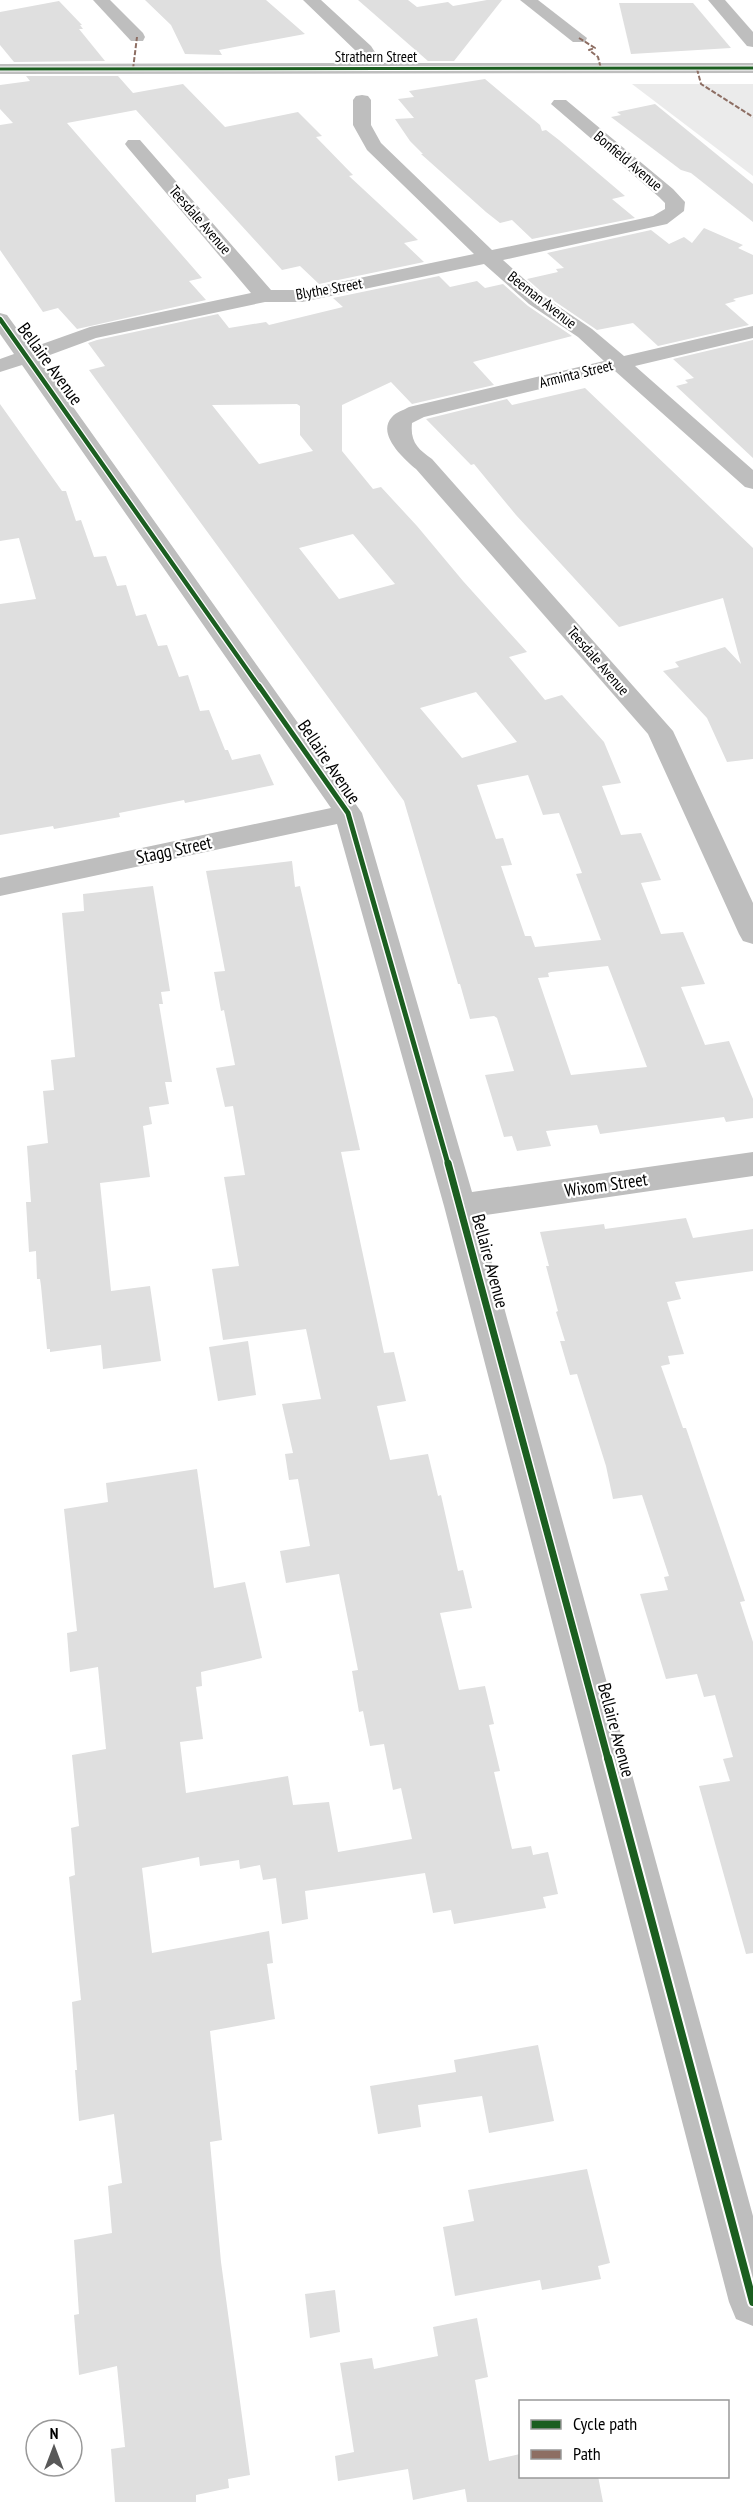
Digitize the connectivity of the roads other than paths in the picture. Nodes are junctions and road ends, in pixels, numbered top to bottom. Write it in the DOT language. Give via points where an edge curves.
graph roads {
  1 [pos="101,0"];
  2 [pos="311,0"];
  3 [pos="528,0"];
  4 [pos="716,0"];
  5 [pos="137,37"];
  6 [pos="579,38"];
  7 [pos="753,42"];
  8 [pos="753,68"];
  9 [pos="0,69"];
  10 [pos="377,69"];
  11 [pos="362,100"];
  12 [pos="560,104"];
  13 [pos="134,144"];
  14 [pos="660,220"];
  15 [pos="489,258"];
  16 [pos="265,296"];
  17 [pos="0,319"];
  18 [pos="753,332"];
  19 [pos="14,361"];
  20 [pos="620,364"];
  21 [pos="401,420"];
  22 [pos="753,482"];
  23 [pos="348,813"];
  24 [pos="0,887"];
  25 [pos="753,934"];
  26 [pos="753,1164"];
  27 [pos="460,1206"];
  28 [pos="753,2302"];
  1 -- 5 [label="street"];
  2 -- 10 [label="street" via="365,50"];
  3 -- 6 [label="street"];
  4 -- 7 [label="street"];
  8 -- 10 [label="street, Strathern Street"];
  9 -- 10 [label="street, Strathern Street"];
  11 -- 15 [label="street, Beeman Avenue" via="362,125 373,146"];
  12 -- 14 [label="street, Bonfield Avenue" via="675,202 675,211"];
  13 -- 16 [label="street, Teesdale Avenue"];
  14 -- 15 [label="street, Blythe Street"];
  15 -- 16 [label="street, Blythe Street" via="302,296"];
  15 -- 20 [label="street, Beeman Avenue" via="536,300 585,333"];
  16 -- 19 [label="street, Blythe Street" via="90,333"];
  17 -- 19 [label="street, Bellaire Avenue"];
  18 -- 20 [label="street, Arminta Street"];
  19 -- 23 [label="street, Bellaire Avenue"];
  20 -- 21 [label="street, Arminta Street" via="417,412"];
  20 -- 22 [label="street, Beeman Avenue"];
  21 -- 25 [label="street, Teesdale Avenue" via="399,435 407,451 424,464 660,732"];
  23 -- 24 [label="street, Stagg Street"];
  23 -- 27 [label="street, Bellaire Avenue"];
  26 -- 27 [label="street, Wixom Street"];
  27 -- 28 [label="street, Bellaire Avenue"];
}
